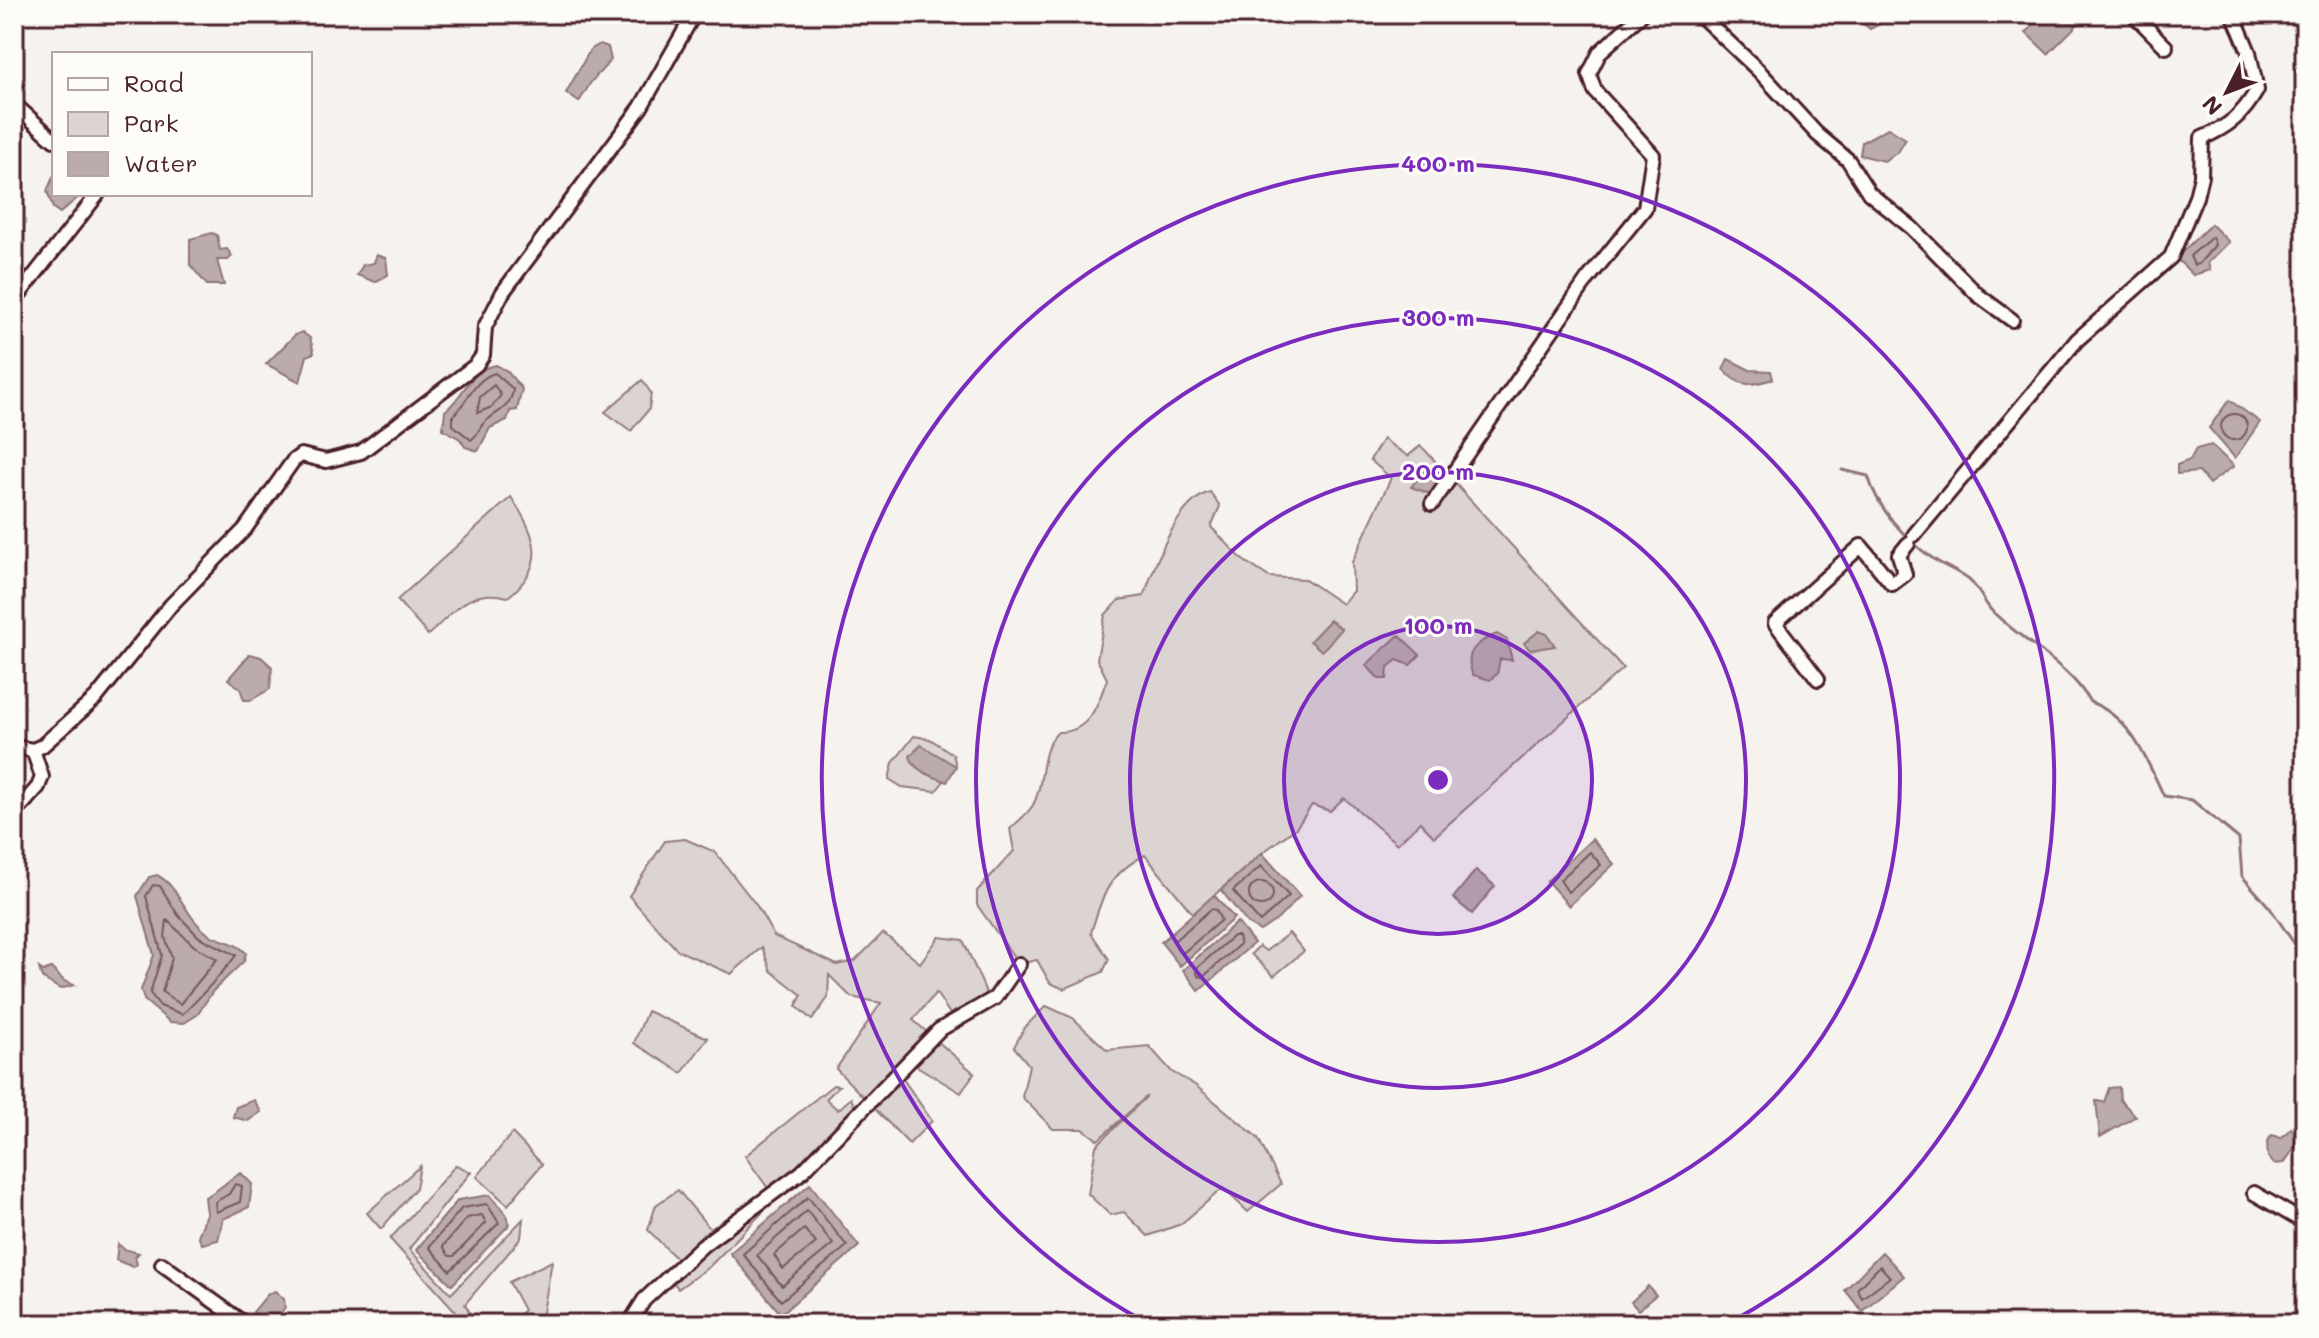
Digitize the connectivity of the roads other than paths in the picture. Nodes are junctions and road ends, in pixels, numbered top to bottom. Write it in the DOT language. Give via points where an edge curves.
graph roads {
  1 [pos="694,14"];
  2 [pos="1642,14"];
  3 [pos="1699,14"];
  4 [pos="2133,14"];
  5 [pos="2233,14"];
  6 [pos="2166,47"];
  7 [pos="14,104"];
  8 [pos="52,138"];
  9 [pos="96,196"];
  10 [pos="14,301"];
  11 [pos="2012,320"];
  12 [pos="1432,504"];
  13 [pos="1818,679"];
  14 [pos="14,747"];
  15 [pos="33,750"];
  16 [pos="14,814"];
  17 [pos="1019,964"];
  18 [pos="2254,1193"];
  19 [pos="2305,1223"];
  20 [pos="162,1264"];
  21 [pos="630,1321"];
  22 [pos="245,1324"];
  1 -- 15 [label="street" via="641,107 503,292 485,327 483,355 476,365 361,452 326,461 301,455 293,461 245,529 179,596 96,698"];
  2 -- 12 [label="street" via="1600,52 1589,74 1595,91 1653,155 1645,208 1587,280"];
  3 -- 11 [label="street" via="1848,160 1869,193"];
  4 -- 6 [label="street"];
  5 -- 13 [label="street" via="2252,60 2257,90 2246,110 2225,129 2202,138 2196,197 2171,257 2077,340 1899,555 1905,574 1892,584 1861,546 1775,623"];
  7 -- 8 [label="street"];
  9 -- 10 [label="street"];
  14 -- 15 [label="street"];
  15 -- 16 [label="street" via="42,777"];
  17 -- 21 [label="street" via="995,998 939,1030 802,1172 703,1245 644,1300"];
  18 -- 19 [label="street"];
  20 -- 22 [label="street"];
}
